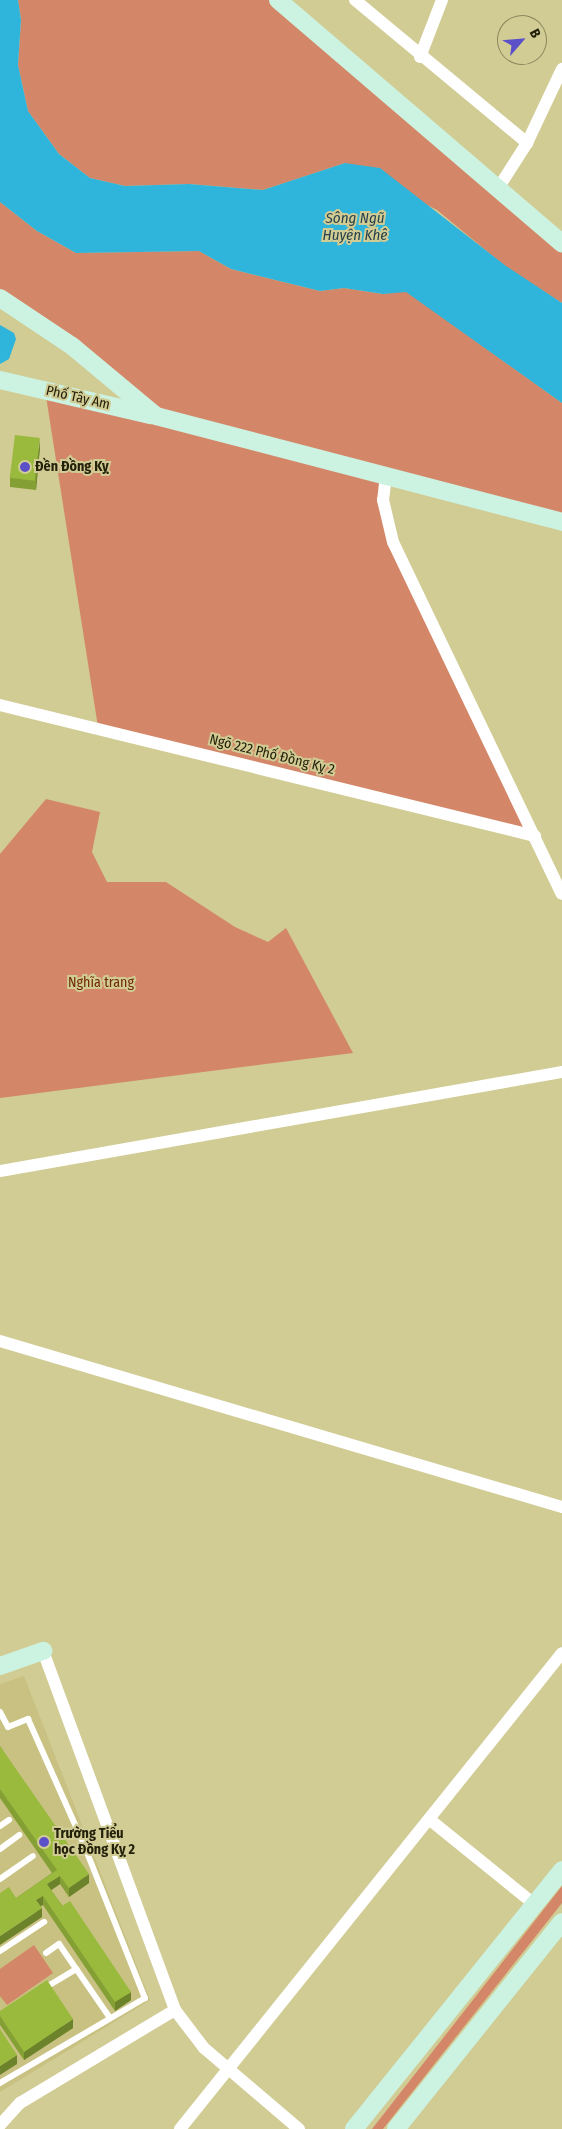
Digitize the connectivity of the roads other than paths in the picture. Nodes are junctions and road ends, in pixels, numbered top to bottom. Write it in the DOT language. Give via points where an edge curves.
graph roads {
  1 [pos="355,0"];
  2 [pos="442,0"];
  3 [pos="287,3"];
  4 [pos="420,57"];
  5 [pos="562,69"];
  6 [pos="528,143"];
  7 [pos="497,190"];
  8 [pos="562,243"];
  9 [pos="0,298"];
  10 [pos="0,380"];
  11 [pos="156,416"];
  12 [pos="386,476"];
  13 [pos="562,522"];
  14 [pos="0,705"];
  15 [pos="536,836"];
  16 [pos="562,894"];
  17 [pos="562,1072"];
  18 [pos="0,1171"];
  19 [pos="0,1341"];
  20 [pos="562,1507"];
  21 [pos="43,1651"];
  22 [pos="562,1653"];
  23 [pos="0,1666"];
  24 [pos="0,1712"];
  25 [pos="429,1819"];
  26 [pos="9,1820"];
  27 [pos="0,1826"];
  28 [pos="19,1836"];
  29 [pos="0,1849"];
  30 [pos="33,1856"];
  31 [pos="562,1870"];
  32 [pos="0,1880"];
  33 [pos="534,1904"];
  34 [pos="44,1922"];
  35 [pos="561,1924"];
  36 [pos="0,1950"];
  37 [pos="46,1953"];
  38 [pos="76,1969"];
  39 [pos="34,1994"];
  40 [pos="174,2010"];
  41 [pos="110,2018"];
  42 [pos="228,2070"];
  43 [pos="0,2083"];
  44 [pos="0,2125"];
  45 [pos="180,2129"];
  46 [pos="299,2129"];
  47 [pos="354,2129"];
  48 [pos="396,2129"];
  1 -- 4 [label="street"];
  2 -- 4 [label="street"];
  3 -- 7 [label="main road"];
  4 -- 6 [label="street"];
  5 -- 6 [label="street"];
  6 -- 7 [label="street"];
  7 -- 8 [label="main road"];
  9 -- 11 [label="main road" via="72,346"];
  10 -- 11 [label="main road, Phố Tây Am"];
  11 -- 12 [label="main road, Phố Tây Am"];
  12 -- 13 [label="main road, Phố Tây Am"];
  12 -- 15 [label="street" via="383,500 393,542"];
  14 -- 15 [label="street, Ngõ 222 Phố Đồng Kỵ 2"];
  15 -- 16 [label="street"];
  17 -- 18 [label="street"];
  19 -- 20 [label="street"];
  21 -- 23 [label="main road"];
  21 -- 40 [label="street"];
  22 -- 25 [label="street"];
  24 -- 41 [label="lane" via="8,1727 28,1719 84,1845 145,1998"];
  25 -- 33 [label="street"];
  25 -- 42 [label="street"];
  26 -- 27 [label="lane"];
  28 -- 29 [label="lane"];
  30 -- 32 [label="lane"];
  31 -- 33 [label="main road"];
  33 -- 47 [label="main road"];
  34 -- 36 [label="lane"];
  35 -- 48 [label="main road"];
  37 -- 38 [label="lane" via="59,1944"];
  38 -- 39 [label="lane"];
  38 -- 41 [label="lane"];
  40 -- 42 [label="street" via="204,2048"];
  40 -- 44 [label="street" via="20,2103"];
  41 -- 43 [label="lane"];
  42 -- 45 [label="street"];
  42 -- 46 [label="street"];
}
